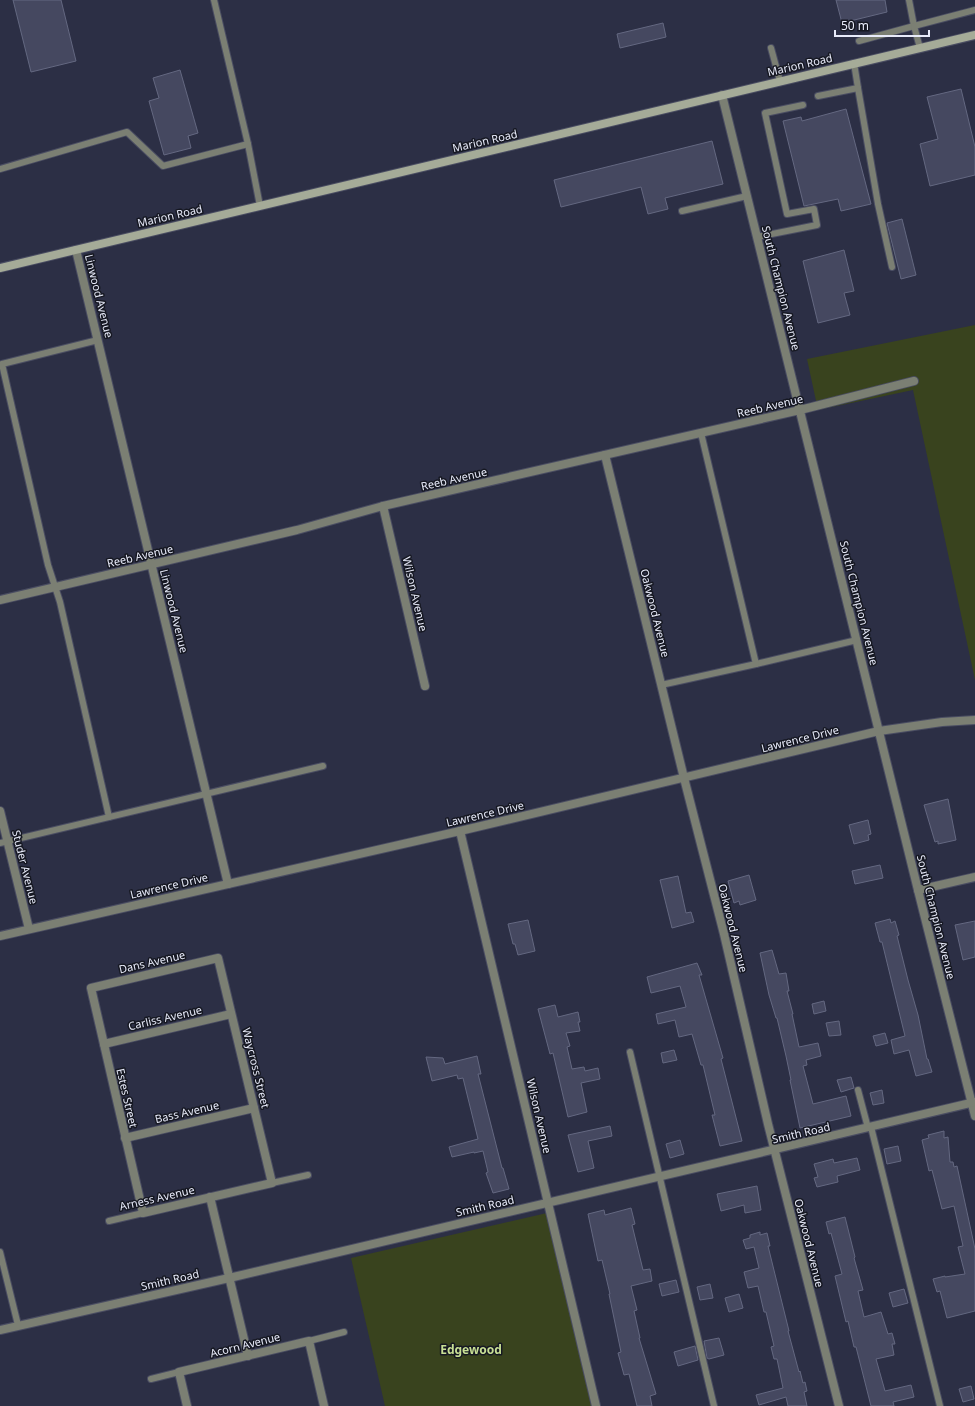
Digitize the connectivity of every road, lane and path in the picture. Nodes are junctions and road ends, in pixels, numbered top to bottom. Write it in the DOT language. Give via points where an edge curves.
graph roads {
  1 [pos="214,0"];
  2 [pos="909,0"];
  3 [pos="975,10"];
  4 [pos="914,26"];
  5 [pos="975,35"];
  6 [pos="859,41"];
  7 [pos="771,48"];
  8 [pos="920,48"];
  9 [pos="854,63"];
  10 [pos="780,81"];
  11 [pos="858,88"];
  12 [pos="722,95"];
  13 [pos="818,96"];
  14 [pos="803,105"];
  15 [pos="248,144"];
  16 [pos="0,169"];
  17 [pos="747,196"];
  18 [pos="260,206"];
  19 [pos="682,211"];
  20 [pos="757,237"];
  21 [pos="76,250"];
  22 [pos="892,267"];
  23 [pos="0,268"];
  24 [pos="98,340"];
  25 [pos="1,364"];
  26 [pos="914,381"];
  27 [pos="800,410"];
  28 [pos="701,433"];
  29 [pos="605,455"];
  30 [pos="383,506"];
  31 [pos="151,564"];
  32 [pos="56,587"];
  33 [pos="0,600"];
  34 [pos="857,640"];
  35 [pos="756,664"];
  36 [pos="661,685"];
  37 [pos="426,686"];
  38 [pos="975,720"];
  39 [pos="879,731"];
  40 [pos="322,766"];
  41 [pos="684,778"];
  42 [pos="206,793"];
  43 [pos="0,811"];
  44 [pos="109,817"];
  45 [pos="460,832"];
  46 [pos="4,842"];
  47 [pos="975,877"];
  48 [pos="228,884"];
  49 [pos="918,890"];
  50 [pos="29,929"];
  51 [pos="0,936"];
  52 [pos="218,958"];
  53 [pos="91,988"];
  54 [pos="231,1014"];
  55 [pos="104,1044"];
  56 [pos="630,1052"];
  57 [pos="858,1090"];
  58 [pos="974,1103"];
  59 [pos="254,1108"];
  60 [pos="975,1116"];
  61 [pos="869,1128"];
  62 [pos="125,1138"];
  63 [pos="775,1150"];
  64 [pos="308,1175"];
  65 [pos="660,1176"];
  66 [pos="272,1183"];
  67 [pos="210,1197"];
  68 [pos="548,1202"];
  69 [pos="143,1213"];
  70 [pos="109,1221"];
  71 [pos="0,1252"];
  72 [pos="229,1278"];
  73 [pos="18,1326"];
  74 [pos="0,1330"];
  75 [pos="344,1332"];
  76 [pos="309,1341"];
  77 [pos="248,1356"];
  78 [pos="179,1372"];
  79 [pos="151,1379"];
  80 [pos="187,1406"];
  81 [pos="324,1406"];
  82 [pos="596,1406"];
  83 [pos="714,1406"];
  84 [pos="839,1406"];
  85 [pos="940,1406"];
  1 -- 15 [label="lane"];
  2 -- 4 [label="lane"];
  3 -- 4 [label="lane"];
  4 -- 6 [label="lane"];
  4 -- 8 [label="lane"];
  5 -- 8 [label="street, Marion Road"];
  7 -- 10 [label="lane"];
  8 -- 9 [label="street, Marion Road"];
  9 -- 10 [label="street, Marion Road"];
  9 -- 11 [label="lane"];
  10 -- 12 [label="street, Marion Road"];
  11 -- 13 [label="lane"];
  11 -- 22 [label="lane"];
  12 -- 17 [label="street, South Champion Avenue"];
  12 -- 18 [label="street, Marion Road"];
  14 -- 20 [label="lane" via="765,113 787,214 814,209 817,225"];
  15 -- 16 [label="lane" via="163,166 127,132"];
  15 -- 18 [label="lane"];
  17 -- 19 [label="lane"];
  17 -- 20 [label="street, South Champion Avenue"];
  18 -- 21 [label="street, Marion Road"];
  20 -- 27 [label="street, South Champion Avenue"];
  21 -- 23 [label="street, Marion Road"];
  21 -- 24 [label="street, Linwood Avenue"];
  24 -- 25 [label="lane"];
  24 -- 31 [label="street, Linwood Avenue"];
  25 -- 32 [label="lane" via="48,565"];
  26 -- 27 [label="street, Reeb Avenue"];
  27 -- 28 [label="street, Reeb Avenue"];
  27 -- 34 [label="street, South Champion Avenue"];
  28 -- 29 [label="street, Reeb Avenue"];
  28 -- 35 [label="lane"];
  29 -- 30 [label="street, Reeb Avenue"];
  29 -- 36 [label="street, Oakwood Avenue"];
  30 -- 31 [label="street, Reeb Avenue" via="297,530"];
  30 -- 37 [label="street, Wilson Avenue"];
  31 -- 32 [label="street, Reeb Avenue"];
  31 -- 42 [label="street, Linwood Avenue"];
  32 -- 33 [label="street, Reeb Avenue"];
  32 -- 44 [label="lane"];
  34 -- 35 [label="lane"];
  34 -- 39 [label="street, South Champion Avenue"];
  35 -- 36 [label="lane"];
  36 -- 41 [label="street, Oakwood Avenue"];
  38 -- 39 [label="street, Lawrence Drive"];
  39 -- 41 [label="street, Lawrence Drive"];
  39 -- 49 [label="street, South Champion Avenue"];
  40 -- 42 [label="lane"];
  41 -- 45 [label="street, Lawrence Drive"];
  41 -- 63 [label="street, Oakwood Avenue"];
  42 -- 44 [label="lane"];
  42 -- 48 [label="street, Linwood Avenue"];
  43 -- 46 [label="street, Studer Avenue"];
  44 -- 46 [label="lane"];
  45 -- 48 [label="street, Lawrence Drive"];
  45 -- 68 [label="street, Wilson Avenue"];
  46 -- 50 [label="street, Studer Avenue"];
  47 -- 49 [label="street"];
  48 -- 50 [label="street, Lawrence Drive"];
  49 -- 58 [label="street, South Champion Avenue"];
  50 -- 51 [label="street, Lawrence Drive"];
  52 -- 53 [label="street, Dans Avenue"];
  52 -- 54 [label="street, Waycross Street"];
  53 -- 55 [label="street, Estes Street"];
  54 -- 55 [label="street, Carliss Avenue"];
  54 -- 59 [label="street, Waycross Street"];
  55 -- 62 [label="street, Estes Street"];
  56 -- 65 [label="lane"];
  57 -- 61 [label="lane"];
  58 -- 60 [label="street, South Champion Avenue"];
  58 -- 61 [label="street, Smith Road"];
  59 -- 62 [label="street, Bass Avenue"];
  59 -- 66 [label="street, Waycross Street"];
  61 -- 63 [label="street, Smith Road"];
  61 -- 85 [label="lane"];
  62 -- 69 [label="street, Estes Street"];
  63 -- 65 [label="street, Smith Road"];
  63 -- 84 [label="street, Oakwood Avenue"];
  64 -- 66 [label="lane, Arness Avenue"];
  65 -- 68 [label="street, Smith Road"];
  65 -- 83 [label="lane"];
  66 -- 67 [label="street, Arness Avenue"];
  67 -- 69 [label="street, Arness Avenue"];
  67 -- 72 [label="street, Arness Avenue"];
  68 -- 72 [label="street, Smith Road"];
  68 -- 82 [label="street, Wilson Avenue"];
  69 -- 70 [label="lane, Arness Avenue"];
  71 -- 73 [label="lane"];
  72 -- 73 [label="street, Smith Road"];
  72 -- 77 [label="street, Arness Avenue"];
  73 -- 74 [label="street, Smith Road"];
  75 -- 76 [label="lane, Acorn Avenue"];
  76 -- 77 [label="street, Acorn Avenue"];
  76 -- 81 [label="street"];
  77 -- 78 [label="street, Acorn Avenue"];
  78 -- 79 [label="lane, Acorn Avenue"];
  78 -- 80 [label="street"];
}
